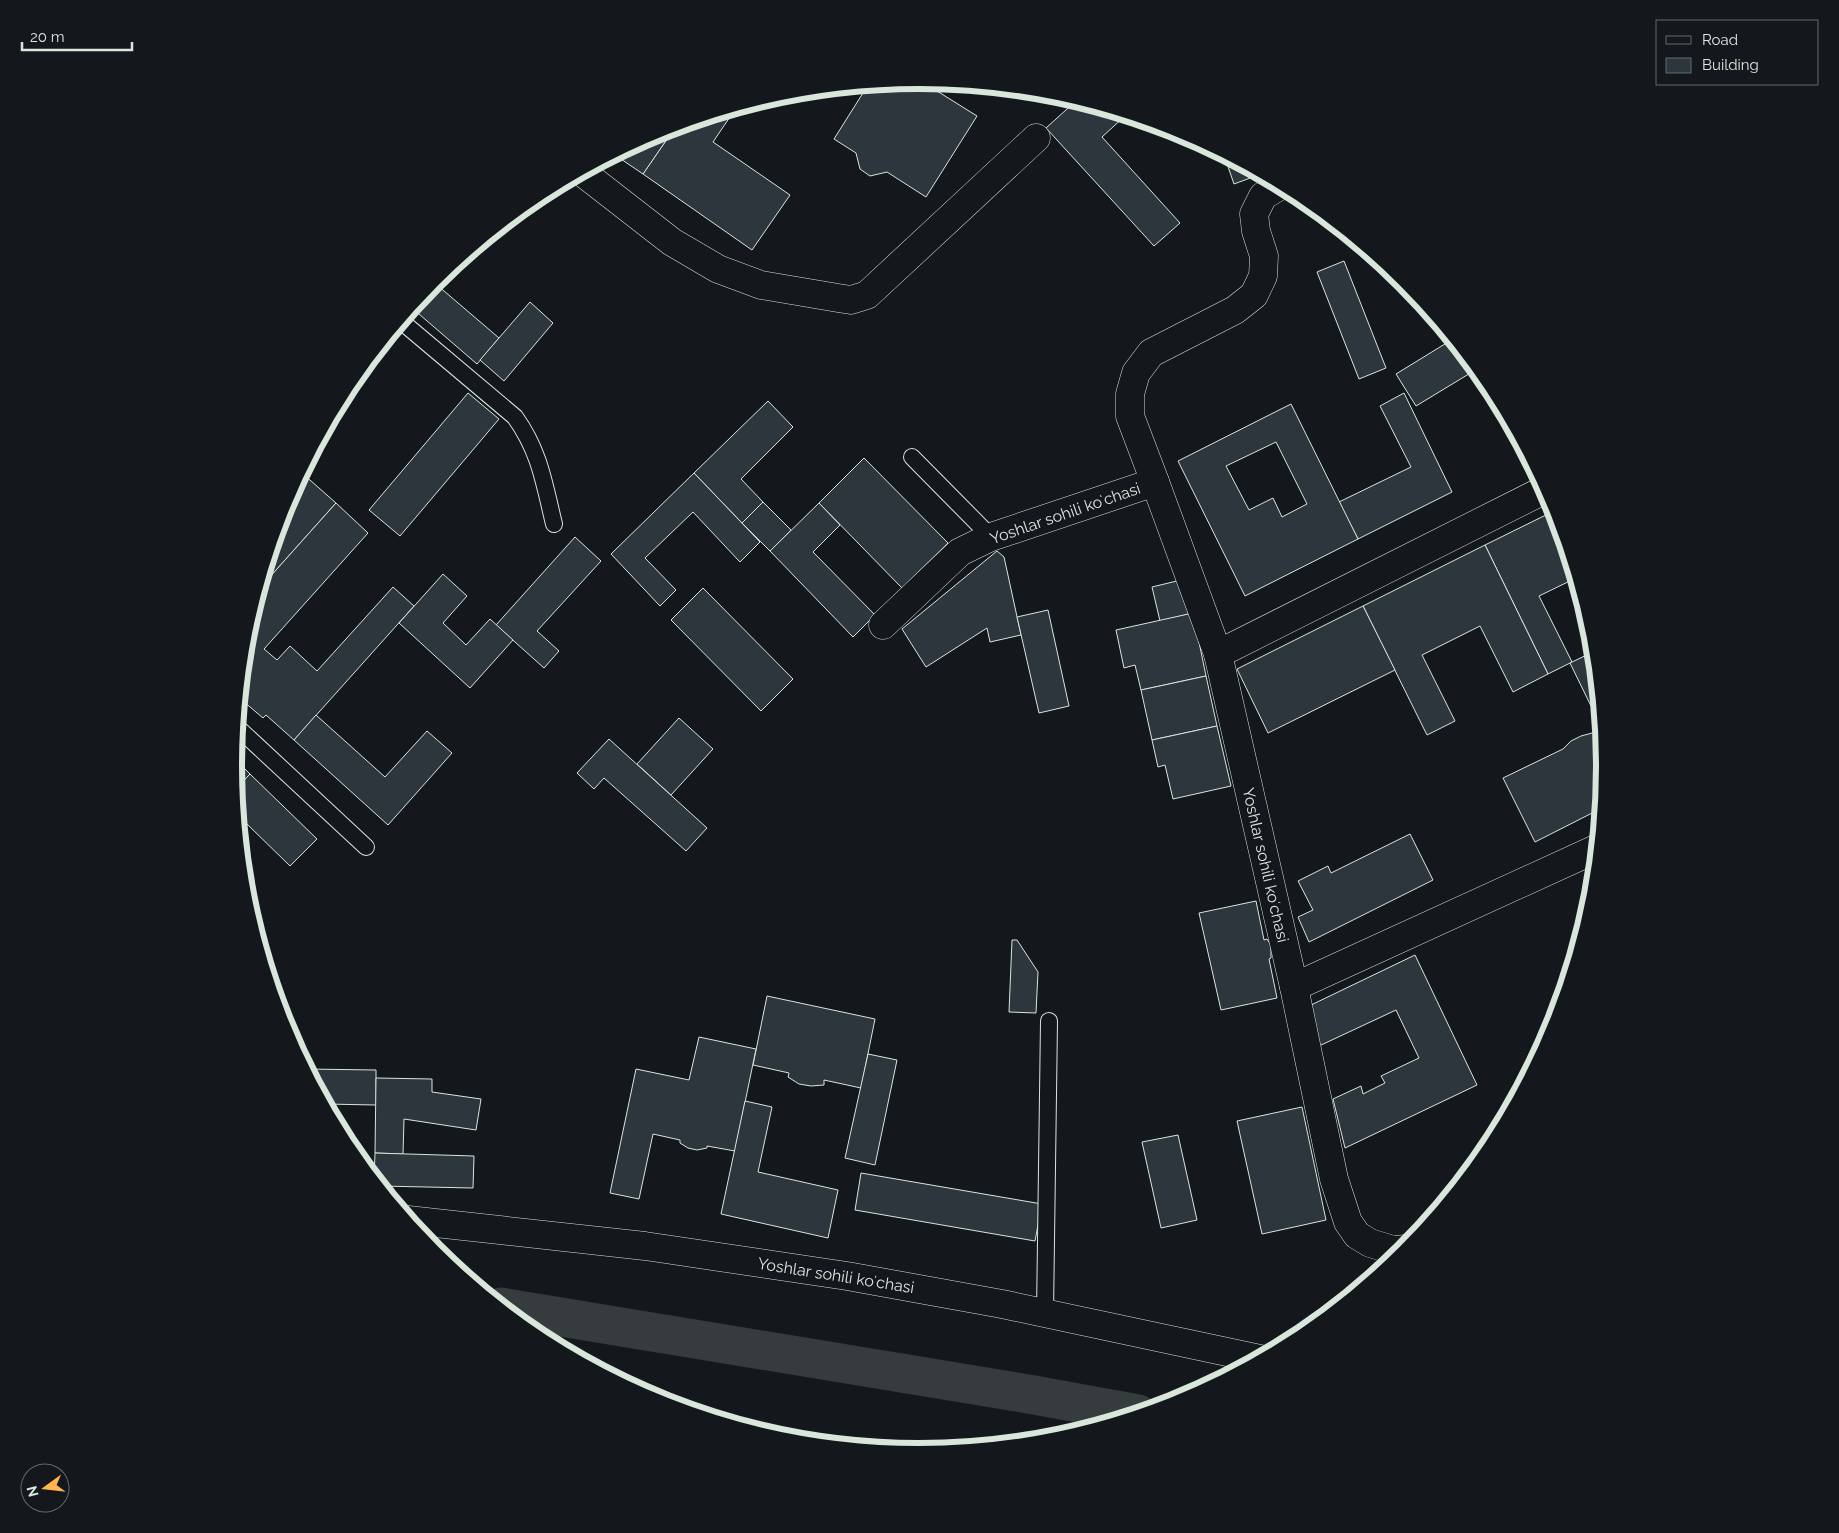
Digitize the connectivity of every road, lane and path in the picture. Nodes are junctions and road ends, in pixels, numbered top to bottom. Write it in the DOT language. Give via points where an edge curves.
graph roads {
  1 [pos="1036,138"];
  2 [pos="588,176"];
  3 [pos="1274,189"];
  4 [pos="406,325"];
  5 [pos="912,457"];
  6 [pos="1155,482"];
  7 [pos="1539,492"];
  8 [pos="554,524"];
  9 [pos="991,537"];
  10 [pos="883,625"];
  11 [pos="1218,654"];
  12 [pos="243,732"];
  13 [pos="366,847"];
  14 [pos="1591,851"];
  15 [pos="1294,987"];
  16 [pos="1049,1021"];
  17 [pos="417,1221"];
  18 [pos="1395,1250"];
  19 [pos="1046,1314"];
  20 [pos="1251,1357"];
  1 -- 2 [label="street" via="867,295 851,300 761,284 718,269 672,242"];
  3 -- 6 [label="street" via="1263,196 1254,214 1264,256 1264,276 1254,295 1235,310 1151,353 1136,373 1130,394 1130,416"];
  4 -- 8 [label="lane" via="515,417 538,456"];
  5 -- 9 [label="lane"];
  6 -- 9 [label="street, Yoshlar sohili koʻchasi"];
  6 -- 11 [label="street, Yoshlar sohili koʻchasi"];
  7 -- 11 [label="street"];
  9 -- 10 [label="street, Yoshlar sohili koʻchasi" via="960,552"];
  11 -- 15 [label="street, Yoshlar sohili koʻchasi"];
  12 -- 13 [label="lane"];
  14 -- 15 [label="street"];
  15 -- 18 [label="street, Yoshlar sohili koʻchasi" via="1334,1180 1348,1222 1357,1235 1370,1243"];
  16 -- 19 [label="lane"];
  17 -- 19 [label="street, Yoshlar sohili koʻchasi" via="645,1246 809,1270"];
  19 -- 20 [label="street, Yoshlar sohili koʻchasi"];
}
